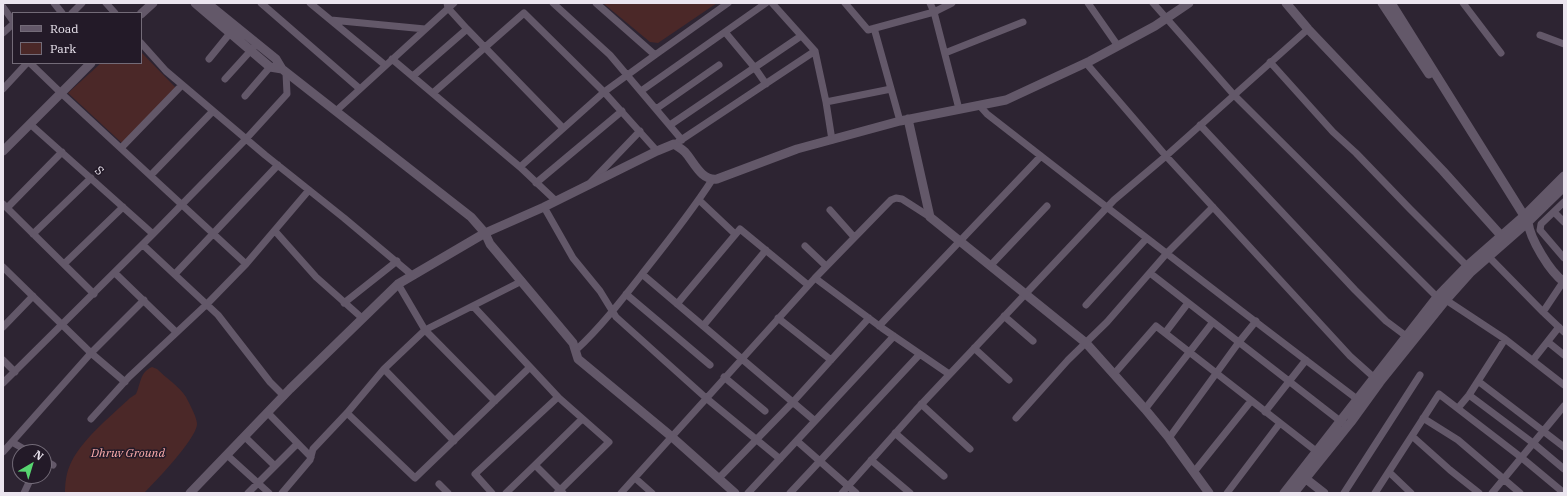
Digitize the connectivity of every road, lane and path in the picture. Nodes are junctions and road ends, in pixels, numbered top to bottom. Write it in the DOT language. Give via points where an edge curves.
graph roads {
  1 [pos="54,3"];
  2 [pos="82,3"];
  3 [pos="106,3"];
  4 [pos="153,3"];
  5 [pos="195,3"];
  6 [pos="207,3"];
  7 [pos="261,3"];
  8 [pos="310,3"];
  9 [pos="454,3"];
  10 [pos="553,3"];
  11 [pos="596,3"];
  12 [pos="728,3"];
  13 [pos="766,3"];
  14 [pos="772,3"];
  15 [pos="845,3"];
  16 [pos="930,3"];
  17 [pos="952,3"];
  18 [pos="1088,3"];
  19 [pos="1153,3"];
  20 [pos="1189,3"];
  21 [pos="1286,3"];
  22 [pos="1382,3"];
  23 [pos="1391,3"];
  24 [pos="1464,3"];
  25 [pos="447,6"];
  26 [pos="3,7"];
  27 [pos="61,12"];
  28 [pos="73,12"];
  29 [pos="114,12"];
  30 [pos="934,12"];
  31 [pos="142,13"];
  32 [pos="1166,18"];
  33 [pos="12,20"];
  34 [pos="331,20"];
  35 [pos="1023,22"];
  36 [pos="12,23"];
  37 [pos="874,28"];
  38 [pos="425,29"];
  39 [pos="467,29"];
  40 [pos="1308,29"];
  41 [pos="231,32"];
  42 [pos="725,32"];
  43 [pos="3,33"];
  44 [pos="1540,34"];
  45 [pos="801,36"];
  46 [pos="142,44"];
  47 [pos="1564,44"];
  48 [pos="1118,46"];
  49 [pos="254,47"];
  50 [pos="484,48"];
  51 [pos="815,51"];
  52 [pos="945,52"];
  53 [pos="1501,53"];
  54 [pos="655,55"];
  55 [pos="209,59"];
  56 [pos="392,59"];
  57 [pos="1270,62"];
  58 [pos="1086,63"];
  59 [pos="26,64"];
  60 [pos="31,64"];
  61 [pos="90,64"];
  62 [pos="385,65"];
  63 [pos="719,65"];
  64 [pos="270,67"];
  65 [pos="755,68"];
  66 [pos="284,71"];
  67 [pos="413,76"];
  68 [pos="627,76"];
  69 [pos="1433,76"];
  70 [pos="225,79"];
  71 [pos="766,84"];
  72 [pos="182,85"];
  73 [pos="3,89"];
  74 [pos="360,89"];
  75 [pos="891,89"];
  76 [pos="641,91"];
  77 [pos="604,92"];
  78 [pos="61,93"];
  79 [pos="434,93"];
  80 [pos="1234,95"];
  81 [pos="245,96"];
  82 [pos="826,102"];
  83 [pos="979,105"];
  84 [pos="959,108"];
  85 [pos="656,109"];
  86 [pos="213,111"];
  87 [pos="336,111"];
  88 [pos="622,111"];
  89 [pos="904,120"];
  90 [pos="30,124"];
  91 [pos="670,125"];
  92 [pos="1200,126"];
  93 [pos="563,128"];
  94 [pos="640,132"];
  95 [pos="246,139"];
  96 [pos="832,140"];
  97 [pos="678,142"];
  98 [pos="121,148"];
  99 [pos="657,150"];
  100 [pos="3,151"];
  101 [pos="62,152"];
  102 [pos="1041,156"];
  103 [pos="1166,156"];
  104 [pos="278,165"];
  105 [pos="520,167"];
  106 [pos="151,175"];
  107 [pos="1564,176"];
  108 [pos="91,178"];
  109 [pos="712,180"];
  110 [pos="536,183"];
  111 [pos="590,183"];
  112 [pos="1564,187"];
  113 [pos="309,190"];
  114 [pos="556,200"];
  115 [pos="699,200"];
  116 [pos="1564,202"];
  117 [pos="182,204"];
  118 [pos="5,206"];
  119 [pos="1047,206"];
  120 [pos="123,207"];
  121 [pos="544,207"];
  122 [pos="1107,207"];
  123 [pos="1213,207"];
  124 [pos="830,210"];
  125 [pos="1554,212"];
  126 [pos="930,217"];
  127 [pos="1564,222"];
  128 [pos="1525,223"];
  129 [pos="275,230"];
  130 [pos="485,233"];
  131 [pos="33,234"];
  132 [pos="153,234"];
  133 [pos="213,234"];
  134 [pos="735,234"];
  135 [pos="854,237"];
  136 [pos="1146,239"];
  137 [pos="1503,239"];
  138 [pos="959,241"];
  139 [pos="143,245"];
  140 [pos="805,246"];
  141 [pos="766,250"];
  142 [pos="1167,254"];
  143 [pos="1488,256"];
  144 [pos="1564,258"];
  145 [pos="397,261"];
  146 [pos="64,264"];
  147 [pos="246,264"];
  148 [pos="826,266"];
  149 [pos="990,266"];
  150 [pos="1467,266"];
  151 [pos="4,270"];
  152 [pos="115,273"];
  153 [pos="1150,273"];
  154 [pos="175,274"];
  155 [pos="642,274"];
  156 [pos="412,275"];
  157 [pos="815,278"];
  158 [pos="522,280"];
  159 [pos="1563,282"];
  160 [pos="398,284"];
  161 [pos="808,285"];
  162 [pos="94,294"];
  163 [pos="626,294"];
  164 [pos="1024,294"];
  165 [pos="33,296"];
  166 [pos="1436,297"];
  167 [pos="144,300"];
  168 [pos="1446,300"];
  169 [pos="344,303"];
  170 [pos="1188,303"];
  171 [pos="207,304"];
  172 [pos="677,304"];
  173 [pos="1086,305"];
  174 [pos="473,306"];
  175 [pos="613,311"];
  176 [pos="1542,312"];
  177 [pos="1004,316"];
  178 [pos="362,318"];
  179 [pos="778,318"];
  180 [pos="869,318"];
  181 [pos="1256,321"];
  182 [pos="1213,322"];
  183 [pos="63,325"];
  184 [pos="703,326"];
  185 [pos="879,326"];
  186 [pos="3,327"];
  187 [pos="425,330"];
  188 [pos="1561,330"];
  189 [pos="176,332"];
  190 [pos="1165,333"];
  191 [pos="894,336"];
  192 [pos="1406,336"];
  193 [pos="1505,339"];
  194 [pos="1033,341"];
  195 [pos="1239,342"];
  196 [pos="1548,342"];
  197 [pos="1086,343"];
  198 [pos="974,348"];
  199 [pos="576,350"];
  200 [pos="1189,352"];
  201 [pos="91,353"];
  202 [pos="920,354"];
  203 [pos="1564,355"];
  204 [pos="741,358"];
  205 [pos="3,360"];
  206 [pos="831,360"];
  207 [pos="1306,360"];
  208 [pos="1533,360"];
  209 [pos="710,365"];
  210 [pos="529,368"];
  211 [pos="384,369"];
  212 [pos="15,372"];
  213 [pos="1216,373"];
  214 [pos="949,374"];
  215 [pos="1114,374"];
  216 [pos="1420,375"];
  217 [pos="724,377"];
  218 [pos="1009,380"];
  219 [pos="1376,380"];
  220 [pos="1289,381"];
  221 [pos="1478,381"];
  222 [pos="125,382"];
  223 [pos="3,383"];
  224 [pos="1564,385"];
  225 [pos="1469,395"];
  226 [pos="284,396"];
  227 [pos="558,398"];
  228 [pos="706,398"];
  229 [pos="1357,399"];
  230 [pos="494,401"];
  231 [pos="1251,401"];
  232 [pos="793,402"];
  233 [pos="921,404"];
  234 [pos="1564,406"];
  235 [pos="1458,408"];
  236 [pos="1145,409"];
  237 [pos="765,411"];
  238 [pos="1265,412"];
  239 [pos="268,413"];
  240 [pos="347,413"];
  241 [pos="1561,416"];
  242 [pos="1016,418"];
  243 [pos="1423,418"];
  244 [pos="91,419"];
  245 [pos="582,419"];
  246 [pos="815,421"];
  247 [pos="1280,423"];
  248 [pos="1344,423"];
  249 [pos="1544,431"];
  250 [pos="895,433"];
  251 [pos="1412,436"];
  252 [pos="245,437"];
  253 [pos="672,437"];
  254 [pos="1169,438"];
  255 [pos="757,439"];
  256 [pos="454,441"];
  257 [pos="797,441"];
  258 [pos="12,442"];
  259 [pos="1533,443"];
  260 [pos="15,444"];
  261 [pos="297,444"];
  262 [pos="1564,447"];
  263 [pos="970,449"];
  264 [pos="1316,451"];
  265 [pos="3,452"];
  266 [pos="228,455"];
  267 [pos="311,457"];
  268 [pos="1522,458"];
  269 [pos="780,459"];
  270 [pos="871,460"];
  271 [pos="820,462"];
  272 [pos="535,465"];
  273 [pos="275,466"];
  274 [pos="1564,469"];
  275 [pos="1194,472"];
  276 [pos="1389,472"];
  277 [pos="944,476"];
  278 [pos="1302,476"];
  279 [pos="635,478"];
  280 [pos="719,478"];
  281 [pos="1504,478"];
  282 [pos="258,483"];
  283 [pos="439,484"];
  284 [pos="848,486"];
  285 [pos="560,492"];
  286 [pos="190,493"];
  287 [pos="248,493"];
  288 [pos="269,493"];
  289 [pos="282,493"];
  290 [pos="448,493"];
  291 [pos="492,493"];
  292 [pos="506,493"];
  293 [pos="621,493"];
  294 [pos="652,493"];
  295 [pos="735,493"];
  296 [pos="748,493"];
  297 [pos="790,493"];
  298 [pos="842,493"];
  299 [pos="856,493"];
  300 [pos="910,493"];
  301 [pos="1209,493"];
  302 [pos="1227,493"];
  303 [pos="1284,493"];
  304 [pos="1294,493"];
  305 [pos="1324,493"];
  306 [pos="1344,493"];
  307 [pos="1375,493"];
  308 [pos="1411,493"];
  309 [pos="1479,493"];
  310 [pos="1492,493"];
  311 [pos="1520,493"];
  312 [pos="1564,493"];
  1 -- 27 [label="street"];
  2 -- 28 [label="street"];
  3 -- 29 [label="street"];
  4 -- 31 [label="street"];
  5 -- 41 [label="street"];
  6 -- 49 [label="street"];
  7 -- 74 [label="street"];
  8 -- 34 [label="street"];
  9 -- 25 [label="street"];
  10 -- 68 [label="street" via="610,55"];
  11 -- 54 [label="street"];
  12 -- 54 [label="street"];
  13 -- 42 [label="street"];
  14 -- 45 [label="street"];
  15 -- 37 [label="street" via="868,30"];
  16 -- 30 [label="street"];
  17 -- 30 [label="street"];
  18 -- 48 [label="street"];
  19 -- 32 [label="street"];
  20 -- 32 [label="street"];
  21 -- 40 [label="street"];
  22 -- 69 [label="street"];
  23 -- 69 [label="street"];
  24 -- 53 [label="street"];
  25 -- 38 [label="street"];
  25 -- 39 [label="street"];
  26 -- 33 [label="street"];
  30 -- 37 [label="street"];
  30 -- 52 [label="street"];
  32 -- 48 [label="street"];
  32 -- 80 [label="street"];
  34 -- 38 [label="street"];
  34 -- 62 [label="street"];
  35 -- 52 [label="street"];
  36 -- 43 [label="street"];
  37 -- 75 [label="street"];
  38 -- 56 [label="street"];
  39 -- 50 [label="street"];
  39 -- 67 [label="street"];
  40 -- 57 [label="street"];
  40 -- 137 [label="street" via="1443,171"];
  41 -- 49 [label="street"];
  41 -- 55 [label="street"];
  42 -- 65 [label="street"];
  42 -- 76 [label="street"];
  44 -- 47 [label="street"];
  45 -- 51 [label="street"];
  45 -- 65 [label="street"];
  46 -- 72 [label="street" via="166,72"];
  48 -- 58 [label="street"];
  49 -- 64 [label="street"];
  49 -- 66 [label="street" via="276,59"];
  49 -- 70 [label="street"];
  50 -- 77 [label="street" via="524,13"];
  50 -- 79 [label="street"];
  50 -- 93 [label="street"];
  51 -- 71 [label="street"];
  51 -- 82 [label="street"];
  52 -- 84 [label="street"];
  54 -- 68 [label="street"];
  56 -- 62 [label="street"];
  56 -- 67 [label="street"];
  57 -- 80 [label="street"];
  57 -- 150 [label="street" via="1314,112"];
  58 -- 83 [label="street" via="1006,100"];
  58 -- 103 [label="street"];
  59 -- 73 [label="street"];
  60 -- 78 [label="street"];
  61 -- 78 [label="street"];
  62 -- 74 [label="street"];
  63 -- 85 [label="street"];
  64 -- 66 [label="street"];
  64 -- 81 [label="street"];
  65 -- 71 [label="street"];
  65 -- 91 [label="street"];
  66 -- 87 [label="street"];
  66 -- 95 [label="street" via="287,94"];
  67 -- 79 [label="street"];
  68 -- 76 [label="street"];
  68 -- 77 [label="street"];
  69 -- 128 [label="street"];
  71 -- 97 [label="street"];
  72 -- 86 [label="street"];
  72 -- 98 [label="street"];
  74 -- 87 [label="street"];
  75 -- 82 [label="street"];
  75 -- 89 [label="street"];
  76 -- 85 [label="street"];
  77 -- 88 [label="street"];
  77 -- 93 [label="street"];
  78 -- 90 [label="street"];
  78 -- 98 [label="street"];
  79 -- 105 [label="street"];
  80 -- 92 [label="street"];
  80 -- 166 [label="street"];
  82 -- 96 [label="street"];
  83 -- 84 [label="street"];
  83 -- 102 [label="street"];
  84 -- 89 [label="street"];
  85 -- 91 [label="street"];
  86 -- 95 [label="street"];
  86 -- 106 [label="street"];
  87 -- 130 [label="street" via="470,217"];
  88 -- 94 [label="street"];
  88 -- 110 [label="street"];
  89 -- 96 [label="street"];
  89 -- 126 [label="street"];
  90 -- 100 [label="street"];
  90 -- 101 [label="street, S"];
  91 -- 97 [label="street"];
  92 -- 103 [label="street"];
  92 -- 192 [label="street" via="1355,290 1386,321"];
  93 -- 105 [label="street"];
  94 -- 99 [label="street"];
  94 -- 111 [label="street"];
  95 -- 104 [label="street"];
  95 -- 117 [label="street"];
  96 -- 109 [label="street" via="797,149"];
  97 -- 99 [label="street"];
  97 -- 109 [label="street" via="702,175"];
  98 -- 106 [label="street"];
  99 -- 111 [label="street"];
  101 -- 108 [label="street, S"];
  101 -- 118 [label="street"];
  102 -- 122 [label="street"];
  102 -- 138 [label="street"];
  103 -- 122 [label="street"];
  103 -- 123 [label="street"];
  104 -- 113 [label="street"];
  104 -- 133 [label="street"];
  105 -- 110 [label="street"];
  106 -- 117 [label="street"];
  107 -- 128 [label="street"];
  108 -- 120 [label="street, S"];
  108 -- 131 [label="street"];
  109 -- 115 [label="street"];
  110 -- 114 [label="street"];
  111 -- 114 [label="street"];
  112 -- 128 [label="street"];
  113 -- 129 [label="street"];
  113 -- 145 [label="street"];
  114 -- 121 [label="street"];
  115 -- 134 [label="street"];
  115 -- 155 [label="street"];
  116 -- 125 [label="street"];
  117 -- 132 [label="street"];
  117 -- 133 [label="street"];
  118 -- 131 [label="street"];
  119 -- 149 [label="street"];
  120 -- 132 [label="street, S"];
  120 -- 146 [label="street"];
  121 -- 130 [label="street"];
  121 -- 175 [label="street" via="573,258"];
  122 -- 136 [label="street"];
  122 -- 164 [label="street"];
  123 -- 142 [label="street"];
  123 -- 219 [label="street" via="1350,356"];
  124 -- 135 [label="street"];
  125 -- 127 [label="street"];
  125 -- 144 [label="street" via="1539,227"];
  126 -- 135 [label="street" via="902,199 896,198"];
  126 -- 138 [label="street"];
  128 -- 137 [label="street"];
  128 -- 159 [label="street" via="1548,266"];
  129 -- 147 [label="street"];
  129 -- 169 [label="street" via="316,277"];
  130 -- 156 [label="street"];
  130 -- 158 [label="street" via="490,244"];
  131 -- 146 [label="street"];
  132 -- 139 [label="street"];
  133 -- 147 [label="street"];
  133 -- 154 [label="street"];
  134 -- 141 [label="street" via="741,229"];
  134 -- 172 [label="street"];
  135 -- 148 [label="street"];
  136 -- 142 [label="street"];
  136 -- 173 [label="street"];
  137 -- 143 [label="street"];
  137 -- 150 [label="street"];
  138 -- 149 [label="street"];
  138 -- 185 [label="street"];
  139 -- 152 [label="street"];
  139 -- 154 [label="street"];
  140 -- 148 [label="street"];
  141 -- 161 [label="street"];
  141 -- 184 [label="street"];
  142 -- 153 [label="street"];
  142 -- 181 [label="street"];
  143 -- 168 [label="street"];
  143 -- 176 [label="street"];
  145 -- 156 [label="street"];
  145 -- 169 [label="street"];
  146 -- 162 [label="street"];
  147 -- 171 [label="street"];
  148 -- 157 [label="street"];
  149 -- 164 [label="street"];
  150 -- 166 [label="street"];
  151 -- 165 [label="street"];
  152 -- 162 [label="street"];
  152 -- 167 [label="street"];
  153 -- 170 [label="street"];
  153 -- 197 [label="street"];
  154 -- 171 [label="street"];
  155 -- 163 [label="street"];
  155 -- 172 [label="street"];
  156 -- 160 [label="street"];
  157 -- 161 [label="street"];
  157 -- 180 [label="street"];
  158 -- 174 [label="street"];
  158 -- 199 [label="street"];
  159 -- 176 [label="street"];
  160 -- 178 [label="street"];
  160 -- 187 [label="street"];
  161 -- 179 [label="street"];
  162 -- 183 [label="street"];
  163 -- 175 [label="street"];
  163 -- 209 [label="street"];
  164 -- 177 [label="street"];
  164 -- 197 [label="street"];
  165 -- 183 [label="street"];
  165 -- 186 [label="street"];
  166 -- 168 [label="street"];
  166 -- 192 [label="street"];
  167 -- 189 [label="street"];
  167 -- 201 [label="street"];
  168 -- 193 [label="street"];
  168 -- 219 [label="street"];
  169 -- 178 [label="street"];
  170 -- 182 [label="street"];
  170 -- 190 [label="street"];
  171 -- 189 [label="street"];
  171 -- 226 [label="street"];
  172 -- 184 [label="street"];
  174 -- 187 [label="street"];
  174 -- 210 [label="street"];
  175 -- 199 [label="street"];
  175 -- 228 [label="street" via="616,317"];
  176 -- 188 [label="street"];
  177 -- 194 [label="street"];
  177 -- 198 [label="street"];
  178 -- 226 [label="street"];
  179 -- 204 [label="street"];
  179 -- 206 [label="street"];
  180 -- 185 [label="street"];
  180 -- 206 [label="street"];
  181 -- 195 [label="street"];
  181 -- 207 [label="street"];
  182 -- 195 [label="street"];
  182 -- 200 [label="street"];
  183 -- 201 [label="street"];
  183 -- 212 [label="street"];
  184 -- 204 [label="street"];
  185 -- 191 [label="street"];
  187 -- 211 [label="street"];
  187 -- 230 [label="street"];
  188 -- 196 [label="street"];
  189 -- 222 [label="street"];
  190 -- 200 [label="street"];
  190 -- 215 [label="street" via="1156,326"];
  191 -- 202 [label="street"];
  191 -- 246 [label="street"];
  192 -- 219 [label="street"];
  193 -- 208 [label="street"];
  193 -- 221 [label="street"];
  195 -- 213 [label="street"];
  195 -- 220 [label="street"];
  196 -- 203 [label="street"];
  196 -- 208 [label="street"];
  197 -- 215 [label="street"];
  197 -- 242 [label="street"];
  198 -- 214 [label="street"];
  198 -- 218 [label="street"];
  199 -- 253 [label="street" via="578,359"];
  200 -- 213 [label="street"];
  200 -- 236 [label="street"];
  201 -- 222 [label="street"];
  201 -- 258 [label="street"];
  202 -- 214 [label="street"];
  202 -- 271 [label="street"];
  204 -- 217 [label="street"];
  204 -- 232 [label="street"];
  205 -- 212 [label="street"];
  206 -- 232 [label="street"];
  207 -- 220 [label="street"];
  207 -- 229 [label="street"];
  208 -- 224 [label="street"];
  210 -- 227 [label="street"];
  210 -- 230 [label="street"];
  211 -- 240 [label="street"];
  211 -- 256 [label="street"];
  212 -- 223 [label="street"];
  213 -- 231 [label="street"];
  213 -- 254 [label="street"];
  214 -- 233 [label="street"];
  215 -- 236 [label="street"];
  216 -- 306 [label="street"];
  217 -- 228 [label="street"];
  217 -- 237 [label="street"];
  219 -- 229 [label="street"];
  219 -- 248 [label="street"];
  220 -- 238 [label="street"];
  220 -- 248 [label="street"];
  221 -- 225 [label="street"];
  221 -- 249 [label="street"];
  222 -- 244 [label="street"];
  225 -- 235 [label="street"];
  225 -- 259 [label="street"];
  226 -- 239 [label="street"];
  227 -- 245 [label="street"];
  227 -- 291 [label="street" via="475,474"];
  228 -- 253 [label="street"];
  228 -- 255 [label="street"];
  229 -- 248 [label="street"];
  230 -- 256 [label="street"];
  231 -- 238 [label="street"];
  231 -- 275 [label="street"];
  232 -- 246 [label="street"];
  232 -- 255 [label="street"];
  233 -- 250 [label="street"];
  233 -- 263 [label="street"];
  234 -- 241 [label="street"];
  235 -- 243 [label="street" via="1438,394"];
  235 -- 268 [label="street"];
  236 -- 254 [label="street"];
  238 -- 247 [label="street"];
  239 -- 252 [label="street"];
  239 -- 261 [label="street"];
  240 -- 256 [label="street" via="415,478"];
  240 -- 267 [label="street" via="313,449"];
  241 -- 249 [label="street"];
  243 -- 251 [label="street"];
  243 -- 281 [label="street" via="1458,440"];
  245 -- 272 [label="street"];
  245 -- 285 [label="street" via="609,442"];
  246 -- 257 [label="street"];
  247 -- 264 [label="street"];
  247 -- 302 [label="street"];
  248 -- 264 [label="street"];
  248 -- 278 [label="street"];
  249 -- 259 [label="street"];
  249 -- 262 [label="street"];
  250 -- 270 [label="street"];
  250 -- 277 [label="street"];
  251 -- 276 [label="street"];
  251 -- 309 [label="street"];
  252 -- 266 [label="street"];
  252 -- 273 [label="street"];
  253 -- 279 [label="street"];
  253 -- 280 [label="street"];
  254 -- 275 [label="street"];
  255 -- 269 [label="street"];
  255 -- 280 [label="street"];
  257 -- 269 [label="street"];
  257 -- 271 [label="street"];
  258 -- 260 [label="street"];
  258 -- 265 [label="street"];
  259 -- 268 [label="street"];
  259 -- 274 [label="street"];
  261 -- 267 [label="street"];
  261 -- 273 [label="street"];
  264 -- 278 [label="street"];
  266 -- 282 [label="street"];
  266 -- 286 [label="street"];
  267 -- 289 [label="street"];
  268 -- 281 [label="street"];
  268 -- 312 [label="street"];
  269 -- 296 [label="street"];
  270 -- 284 [label="street"];
  270 -- 300 [label="street"];
  271 -- 284 [label="street"];
  271 -- 297 [label="street"];
  272 -- 285 [label="street"];
  272 -- 292 [label="street"];
  273 -- 282 [label="street"];
  275 -- 301 [label="street"];
  276 -- 307 [label="street"];
  276 -- 308 [label="street"];
  278 -- 303 [label="street"];
  278 -- 304 [label="street"];
  278 -- 305 [label="street"];
  279 -- 293 [label="street"];
  279 -- 294 [label="street"];
  280 -- 295 [label="street"];
  281 -- 310 [label="street"];
  281 -- 311 [label="street"];
  282 -- 287 [label="street"];
  282 -- 288 [label="street"];
  283 -- 290 [label="street"];
  284 -- 298 [label="street"];
  284 -- 299 [label="street"];
}
